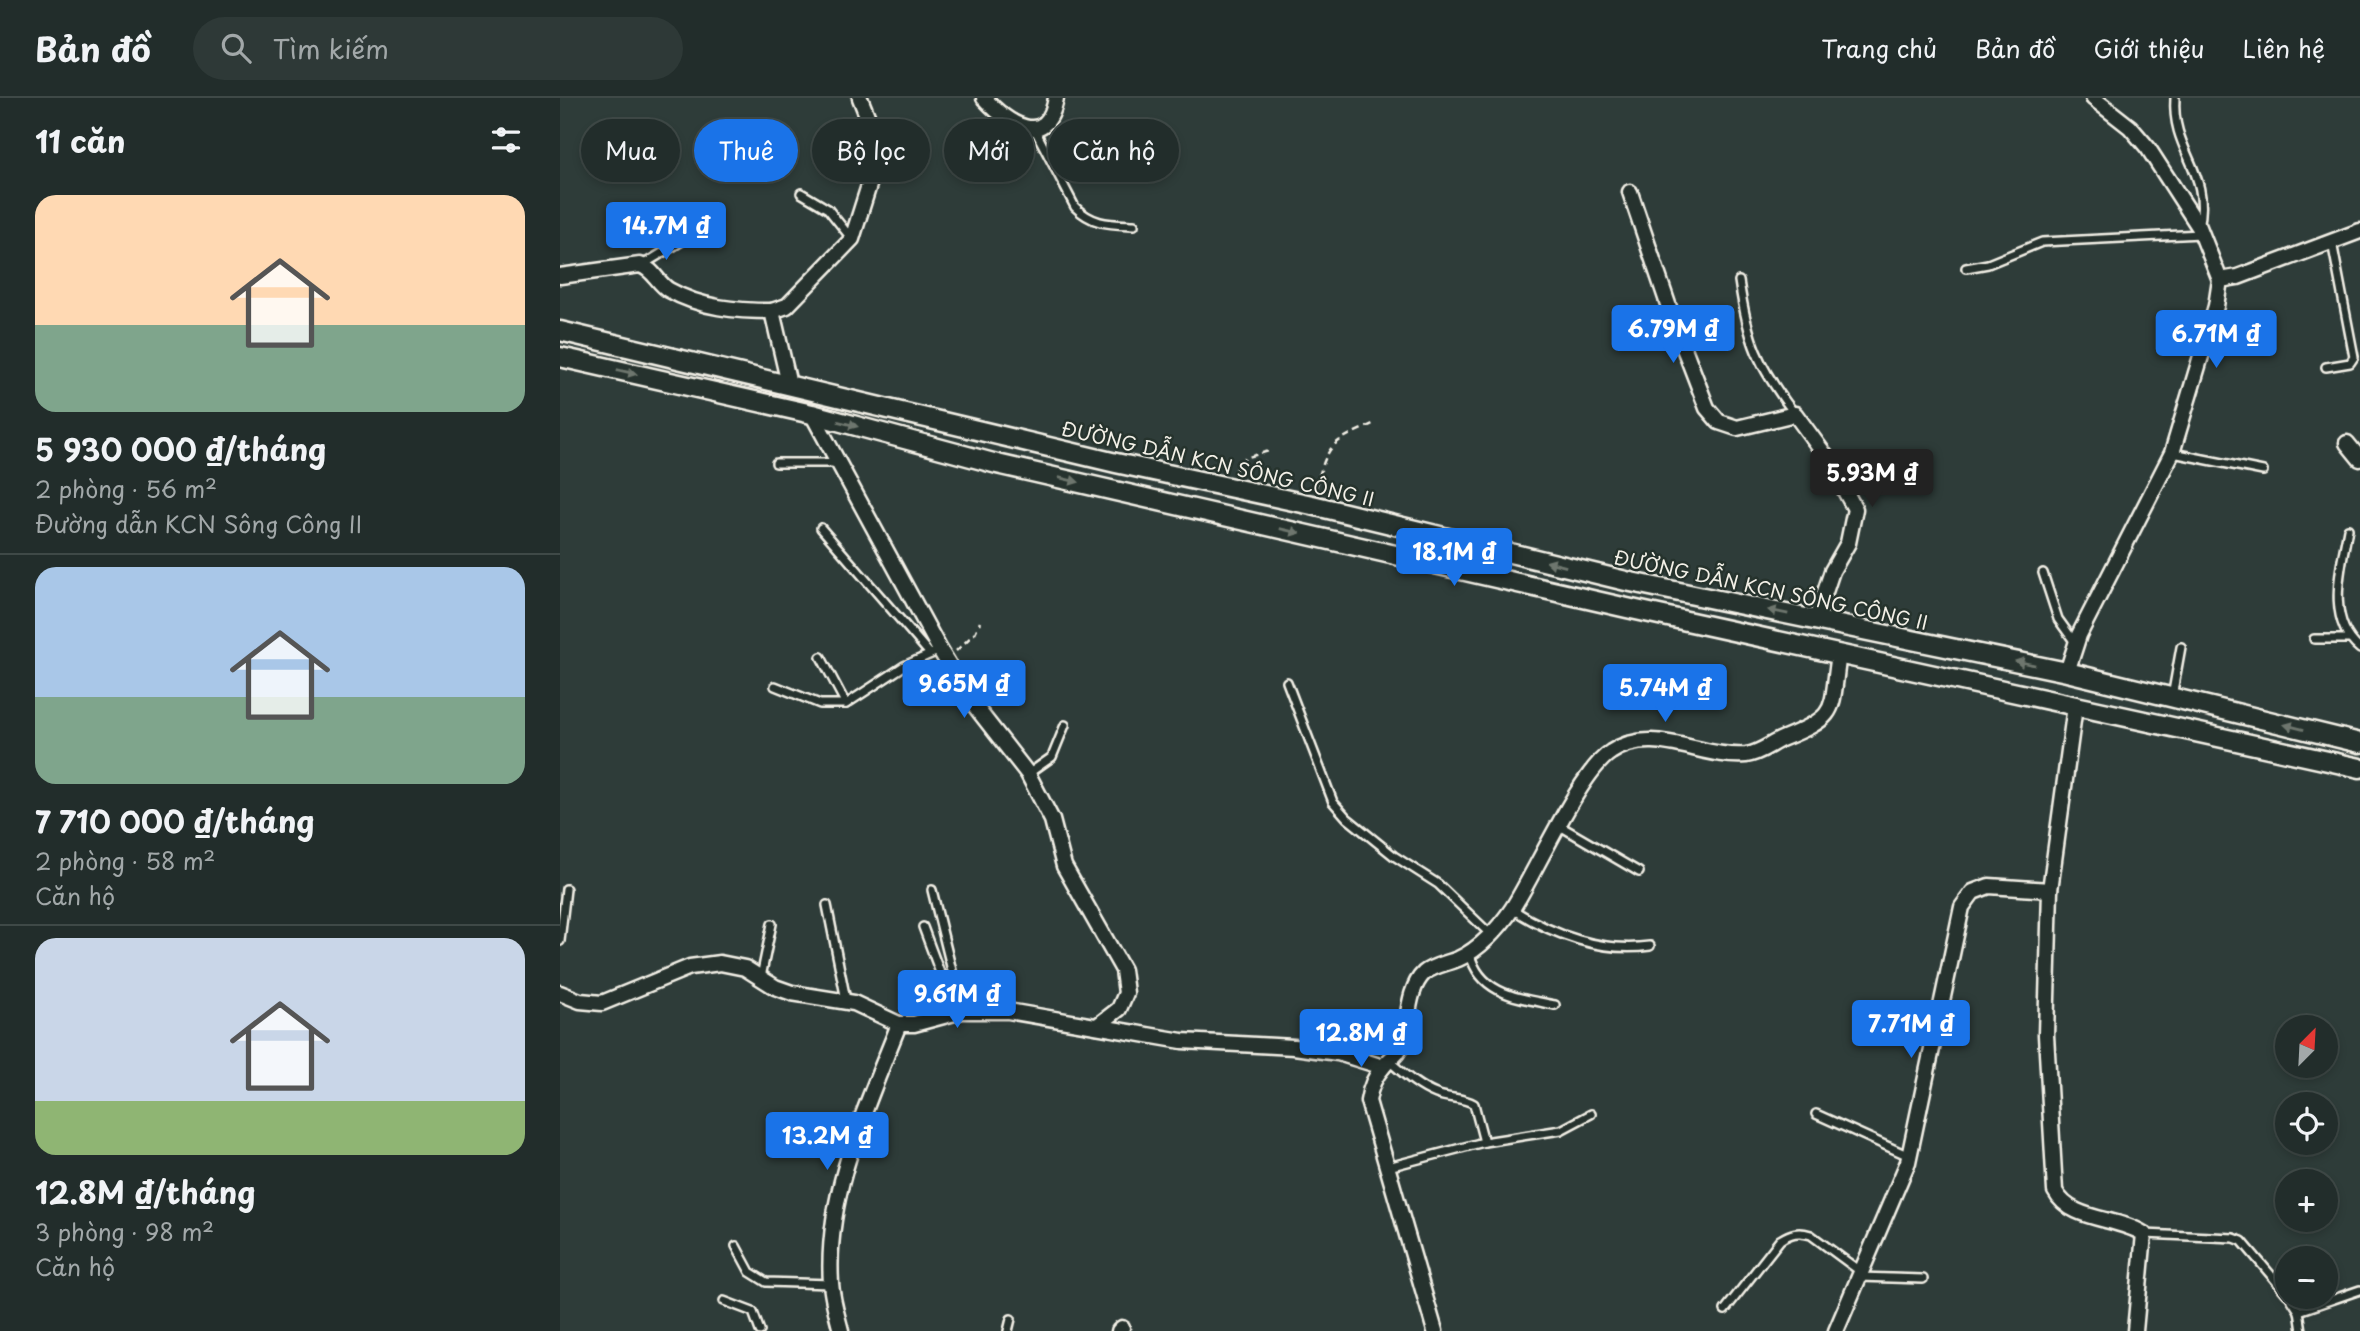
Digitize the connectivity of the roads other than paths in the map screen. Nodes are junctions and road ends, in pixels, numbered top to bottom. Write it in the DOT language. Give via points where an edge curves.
graph roads {
  1 [pos="860,98"];
  2 [pos="984,98"];
  3 [pos="1056,98"];
  4 [pos="2093,98"];
  5 [pos="2175,98"];
  6 [pos="1035,130"];
  7 [pos="801,192"];
  8 [pos="1630,192"];
  9 [pos="1134,225"];
  10 [pos="2360,230"];
  11 [pos="2200,231"];
  12 [pos="687,238"];
  13 [pos="852,239"];
  14 [pos="2332,242"];
  15 [pos="640,265"];
  16 [pos="1966,268"];
  17 [pos="560,276"];
  18 [pos="2220,280"];
  19 [pos="1739,281"];
  20 [pos="772,311"];
  21 [pos="560,331"];
  22 [pos="560,357"];
  23 [pos="2326,367"];
  24 [pos="789,384"];
  25 [pos="812,414"];
  26 [pos="1795,414"];
  27 [pos="1004,435"];
  28 [pos="2347,443"];
  29 [pos="2172,453"];
  30 [pos="2360,459"];
  31 [pos="776,463"];
  32 [pos="840,463"];
  33 [pos="997,464"];
  34 [pos="2263,471"];
  35 [pos="821,528"];
  36 [pos="2348,529"];
  37 [pos="2043,573"];
  38 [pos="1816,619"];
  39 [pos="2314,639"];
  40 [pos="2348,639"];
  41 [pos="2076,644"];
  42 [pos="2181,647"];
  43 [pos="2360,649"];
  44 [pos="938,654"];
  45 [pos="1839,654"];
  46 [pos="821,657"];
  47 [pos="2067,672"];
  48 [pos="1287,682"];
  49 [pos="775,685"];
  50 [pos="2172,697"];
  51 [pos="846,704"];
  52 [pos="2075,706"];
  53 [pos="1065,725"];
  54 [pos="2353,741"];
  55 [pos="2342,764"];
  56 [pos="2360,768"];
  57 [pos="1028,774"];
  58 [pos="1560,826"];
  59 [pos="1639,872"];
  60 [pos="566,889"];
  61 [pos="932,890"];
  62 [pos="2050,890"];
  63 [pos="827,905"];
  64 [pos="1512,909"];
  65 [pos="772,924"];
  66 [pos="923,927"];
  67 [pos="1490,934"];
  68 [pos="560,941"];
  69 [pos="1650,946"];
  70 [pos="1469,953"];
  71 [pos="761,978"];
  72 [pos="560,993"];
  73 [pos="846,1000"];
  74 [pos="1555,1005"];
  75 [pos="958,1012"];
  76 [pos="899,1024"];
  77 [pos="1097,1026"];
  78 [pos="1386,1064"];
  79 [pos="1591,1114"];
  80 [pos="1816,1114"];
  81 [pos="1484,1142"];
  82 [pos="1909,1156"];
  83 [pos="1388,1167"];
  84 [pos="2144,1234"];
  85 [pos="736,1245"];
  86 [pos="1860,1275"];
  87 [pos="1923,1279"];
  88 [pos="2275,1280"];
  89 [pos="831,1284"];
  90 [pos="2360,1290"];
  91 [pos="724,1301"];
  92 [pos="1724,1310"];
  93 [pos="2300,1311"];
  94 [pos="1011,1319"];
  95 [pos="760,1331"];
  96 [pos="841,1331"];
  97 [pos="1007,1331"];
  98 [pos="1435,1331"];
  99 [pos="1836,1331"];
  100 [pos="2135,1331"];
  101 [pos="2302,1331"];
  1 -- 13 [label="street" via="872,128 876,163"];
  2 -- 6 [label="street" via="1027,130"];
  3 -- 6 [label="street" via="1047,121"];
  4 -- 11 [label="street" via="2148,148"];
  5 -- 11 [label="lane" via="2177,131 2198,173"];
  6 -- 9 [label="lane" via="1075,206 1085,216 1098,224"];
  7 -- 13 [label="lane" via="828,209"];
  8 -- 26 [label="street" via="1674,322 1714,417 1728,428 1737,428"];
  10 -- 14 [label="street"];
  11 -- 16 [label="lane" via="2042,242"];
  11 -- 18 [label="street"];
  12 -- 15 [label="lane"];
  13 -- 20 [label="street" via="787,306"];
  14 -- 18 [label="street"];
  14 -- 23 [label="lane" via="2354,357 2350,363"];
  15 -- 17 [label="street"];
  15 -- 20 [label="street" via="666,288 689,300 712,307"];
  18 -- 29 [label="street"];
  19 -- 26 [label="lane" via="1746,331 1755,354"];
  20 -- 24 [label="street"];
  21 -- 24 [label="street, ĐƯỜNG DẪN KCN SÔNG CÔNG II"];
  22 -- 25 [label="street, one-way"];
  24 -- 27 [label="street, ĐƯỜNG DẪN KCN SÔNG CÔNG II"];
  25 -- 32 [label="street"];
  25 -- 33 [label="street, one-way"];
  26 -- 38 [label="street" via="1855,509 1848,542 1832,571"];
  27 -- 33 [label="street"];
  38 -- 27 [label="street, ĐƯỜNG DẪN KCN SÔNG CÔNG II, one-way" via="1626,581"];
  28 -- 30 [label="street"];
  29 -- 34 [label="lane"];
  29 -- 41 [label="street"];
  31 -- 32 [label="lane"];
  32 -- 44 [label="street"];
  33 -- 45 [label="street, one-way"];
  35 -- 44 [label="lane"];
  36 -- 40 [label="lane" via="2339,580 2339,612"];
  37 -- 41 [label="lane" via="2058,619"];
  47 -- 38 [label="street, ĐƯỜNG DẪN KCN SÔNG CÔNG II, one-way"];
  39 -- 40 [label="lane"];
  40 -- 43 [label="lane"];
  41 -- 47 [label="street"];
  42 -- 50 [label="lane"];
  44 -- 51 [label="lane" via="904,666"];
  44 -- 57 [label="street"];
  45 -- 52 [label="street"];
  45 -- 58 [label="street" via="1830,711 1809,729 1748,755 1670,742 1618,747 1605,756"];
  46 -- 51 [label="lane"];
  47 -- 50 [label="street, ĐƯỜNG DẪN KCN SÔNG CÔNG II"];
  48 -- 67 [label="lane" via="1333,802 1394,856 1438,884"];
  49 -- 51 [label="lane" via="820,704"];
  54 -- 50 [label="street, ĐƯỜNG DẪN KCN SÔNG CÔNG II, one-way"];
  52 -- 55 [label="street"];
  52 -- 62 [label="street"];
  53 -- 57 [label="lane" via="1052,757"];
  54 -- 55 [label="street"];
  55 -- 56 [label="street"];
  57 -- 77 [label="street" via="1052,820 1063,866 1123,970 1126,993 1119,1009"];
  58 -- 59 [label="lane"];
  58 -- 64 [label="street"];
  60 -- 68 [label="lane"];
  61 -- 75 [label="lane"];
  62 -- 82 [label="street" via="1989,886 1973,892 1962,907"];
  62 -- 84 [label="street" via="2046,1035 2055,1191 2072,1210 2131,1225"];
  63 -- 73 [label="lane"];
  64 -- 67 [label="street"];
  64 -- 69 [label="lane" via="1572,938 1624,950"];
  65 -- 71 [label="lane"];
  66 -- 75 [label="lane"];
  67 -- 70 [label="street"];
  70 -- 74 [label="lane" via="1477,973 1503,994"];
  70 -- 78 [label="street" via="1424,972 1415,988 1402,1045"];
  71 -- 72 [label="street" via="745,968 720,963 690,967 602,1003"];
  71 -- 73 [label="street" via="792,993"];
  73 -- 76 [label="street"];
  75 -- 76 [label="street"];
  75 -- 77 [label="street" via="1008,1011"];
  76 -- 89 [label="street" via="848,1157 837,1206"];
  77 -- 78 [label="street" via="1182,1041 1294,1047"];
  78 -- 81 [label="lane" via="1436,1094 1474,1104"];
  78 -- 83 [label="street" via="1371,1085 1368,1101"];
  79 -- 81 [label="lane" via="1561,1130"];
  80 -- 82 [label="lane"];
  81 -- 83 [label="lane"];
  82 -- 86 [label="street"];
  83 -- 98 [label="street"];
  84 -- 88 [label="lane" via="2234,1238 2242,1241"];
  84 -- 100 [label="street"];
  85 -- 89 [label="lane" via="757,1279"];
  86 -- 87 [label="lane"];
  86 -- 92 [label="lane" via="1811,1235 1789,1234"];
  86 -- 99 [label="street"];
  89 -- 96 [label="street"];
  90 -- 93 [label="lane"];
  91 -- 95 [label="lane" via="753,1312"];
  93 -- 101 [label="lane"];
  94 -- 97 [label="lane"];
}
